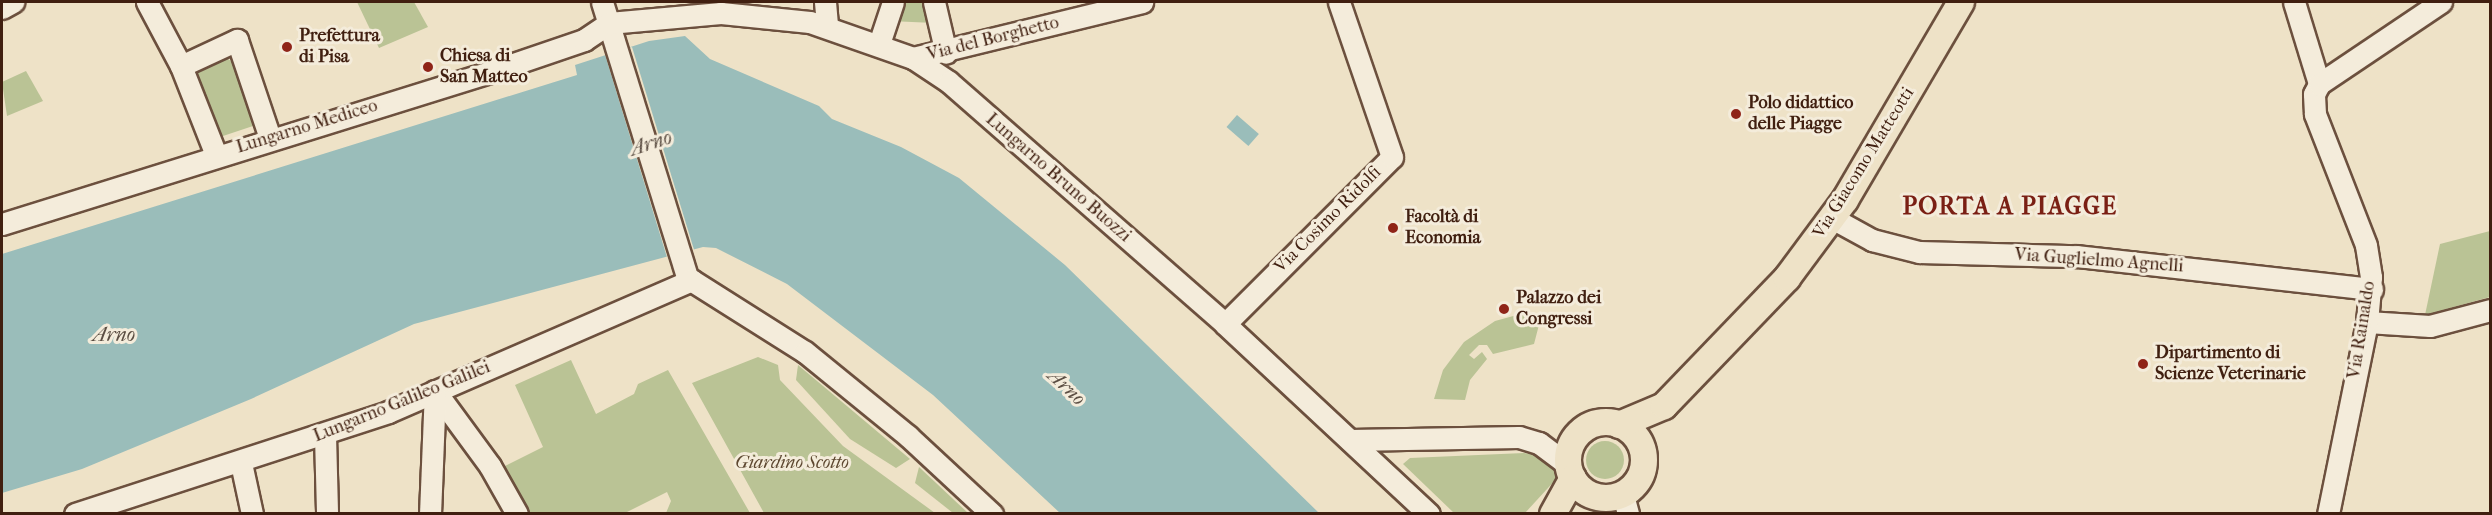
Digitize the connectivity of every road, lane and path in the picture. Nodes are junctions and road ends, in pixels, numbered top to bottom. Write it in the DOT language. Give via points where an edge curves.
graph roads {
  1 [pos="13,2"];
  2 [pos="147,2"];
  3 [pos="602,2"];
  4 [pos="825,2"];
  5 [pos="893,2"];
  6 [pos="934,2"];
  7 [pos="1142,2"];
  8 [pos="1339,2"];
  9 [pos="1961,2"];
  10 [pos="2294,2"];
  11 [pos="2441,2"];
  12 [pos="2,8"];
  13 [pos="609,23"];
  14 [pos="827,26"];
  15 [pos="879,44"];
  16 [pos="946,53"];
  17 [pos="913,58"];
  18 [pos="181,66"];
  19 [pos="2319,84"];
  20 [pos="270,138"];
  21 [pos="216,155"];
  22 [pos="1832,218"];
  23 [pos="2,224"];
  24 [pos="686,274"];
  25 [pos="2372,289"];
  26 [pos="2490,310"];
  27 [pos="2367,322"];
  28 [pos="1225,324"];
  29 [pos="435,391"];
  30 [pos="1678,393"];
  31 [pos="1619,424"];
  32 [pos="325,435"];
  33 [pos="1350,440"];
  34 [pos="1404,442"];
  35 [pos="1644,451"];
  36 [pos="241,463"];
  37 [pos="1570,472"];
  38 [pos="1393,480"];
  39 [pos="1593,496"];
  40 [pos="1625,504"];
  41 [pos="136,505"];
  42 [pos="75,513"];
  43 [pos="252,513"];
  44 [pos="327,513"];
  45 [pos="430,513"];
  46 [pos="517,513"];
  47 [pos="992,513"];
  48 [pos="1429,513"];
  49 [pos="1553,513"];
  50 [pos="1565,513"];
  51 [pos="2328,513"];
  1 -- 12 [label="street"];
  2 -- 18 [label="street"];
  3 -- 13 [label="street"];
  4 -- 14 [label="street"];
  5 -- 15 [label="street"];
  6 -- 16 [label="street"];
  7 -- 16 [label="street, Via del Borghetto"];
  8 -- 28 [label="street, Via Cosimo Ridolfi" via="1392,157"];
  9 -- 22 [label="main road, Via Giacomo Matteotti"];
  10 -- 19 [label="street"];
  11 -- 19 [label="street"];
  13 -- 14 [label="street, Lungarno Bruno Buozzi" via="722,13 788,18"];
  13 -- 20 [label="street, Lungarno Mediceo" via="584,40 496,70"];
  13 -- 24 [label="street"];
  14 -- 15 [label="street, Lungarno Bruno Buozzi"];
  15 -- 17 [label="street, Lungarno Bruno Buozzi"];
  16 -- 17 [label="street, Via del Borghetto"];
  17 -- 28 [label="street, Lungarno Bruno Buozzi" via="949,82"];
  18 -- 20 [label="street" via="237,40"];
  18 -- 21 [label="street"];
  19 -- 25 [label="street, Via Rainaldo" via="2315,114 2366,245"];
  20 -- 21 [label="street, Lungarno Mediceo"];
  21 -- 23 [label="street, Lungarno Mediceo"];
  22 -- 25 [label="street, Via Guglielmo Agnelli" via="1872,240 1919,252 2077,256"];
  22 -- 30 [label="main road, Via Giacomo Matteotti" via="1772,295"];
  24 -- 29 [label="street, Lungarno Galileo Galilei"];
  24 -- 47 [label="street" via="805,352 908,436"];
  25 -- 27 [label="street, Via Rainaldo"];
  26 -- 27 [label="street" via="2430,326"];
  27 -- 51 [label="street, Via Rainaldo"];
  28 -- 33 [label="street, Lungarno Bruno Buozzi"];
  29 -- 32 [label="street, Lungarno Galileo Galilei"];
  29 -- 45 [label="street"];
  29 -- 46 [label="street" via="490,466"];
  30 -- 31 [label="main road, Via Giacomo Matteotti" via="1652,413"];
  30 -- 35 [label="main road, Via Giacomo Matteotti"];
  31 -- 35 [label="main road" via="1635,435"];
  31 -- 37 [label="main road" via="1600,423 1585,429 1571,445"];
  32 -- 36 [label="street, Lungarno Galileo Galilei"];
  32 -- 44 [label="street"];
  33 -- 34 [label="street"];
  33 -- 38 [label="street, Lungarno Bruno Buozzi"];
  34 -- 37 [label="street" via="1519,437 1539,443"];
  34 -- 38 [label="street" via="1391,458"];
  35 -- 40 [label="main road" via="1642,474"];
  36 -- 41 [label="street, Lungarno Galileo Galilei"];
  36 -- 43 [label="street"];
  37 -- 39 [label="main road"];
  37 -- 49 [label="main road"];
  38 -- 48 [label="street, Lungarno Bruno Buozzi"];
  39 -- 40 [label="main road"];
  39 -- 50 [label="main road"];
  41 -- 42 [label="street, Lungarno Galileo Galilei"];
}
